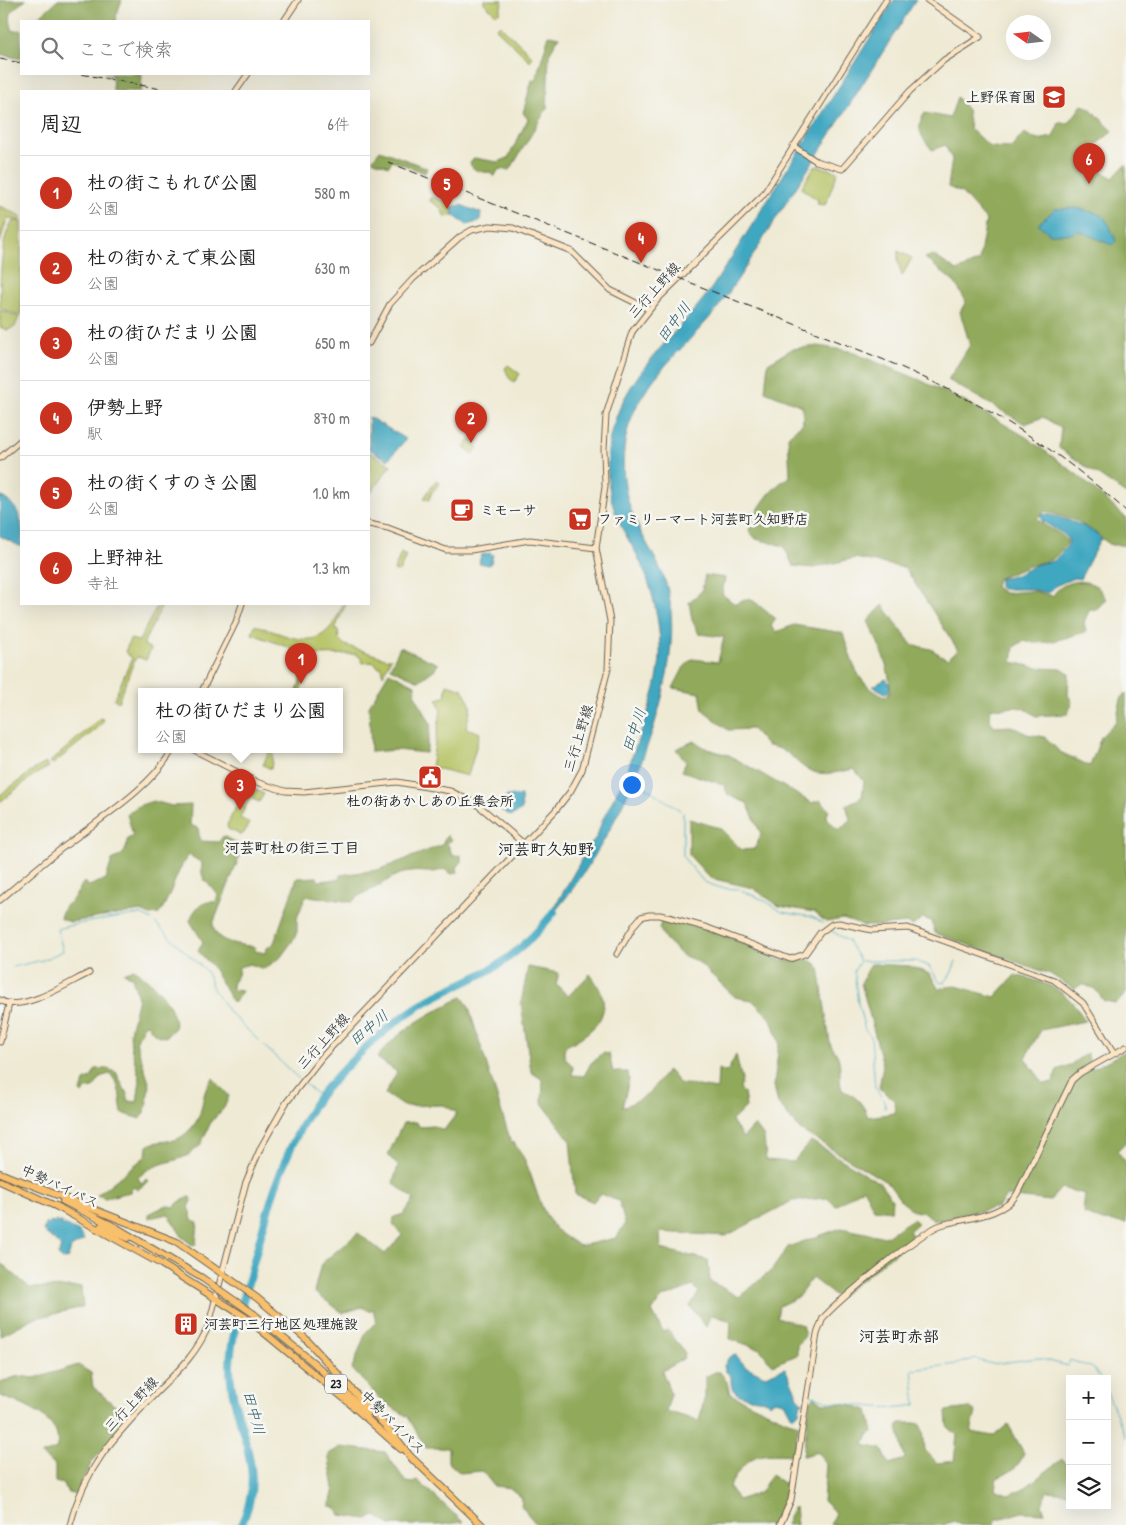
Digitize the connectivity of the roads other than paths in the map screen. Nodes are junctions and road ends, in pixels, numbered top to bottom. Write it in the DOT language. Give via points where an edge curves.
graph roads {
  1 [pos="298,0"];
  2 [pos="886,0"];
  3 [pos="927,0"];
  4 [pos="285,20"];
  5 [pos="247,75"];
  6 [pos="237,90"];
  7 [pos="794,147"];
  8 [pos="648,309"];
  9 [pos="370,341"];
  10 [pos="20,441"];
  11 [pos="0,458"];
  12 [pos="370,524"];
  13 [pos="596,548"];
  14 [pos="242,605"];
  15 [pos="203,688"];
  16 [pos="170,753"];
  17 [pos="200,753"];
  18 [pos="523,843"];
  19 [pos="0,900"];
  20 [pos="617,954"];
  21 [pos="89,973"];
  22 [pos="0,1000"];
  23 [pos="9,1004"];
  24 [pos="0,1042"];
  25 [pos="1126,1047"];
  26 [pos="1114,1053"];
  27 [pos="0,1173"];
  28 [pos="19,1180"];
  29 [pos="0,1181"];
  30 [pos="56,1206"];
  31 [pos="161,1254"];
  32 [pos="222,1274"];
  33 [pos="216,1298"];
  34 [pos="413,1460"];
  35 [pos="70,1525"];
  36 [pos="482,1525"];
  37 [pos="780,1525"];
  1 -- 4 [label="street"];
  2 -- 7 [label="street, 三行上野線"];
  3 -- 7 [label="street" via="980,37 944,60 910,91 842,169 815,160"];
  5 -- 6 [label="street"];
  7 -- 8 [label="street, 三行上野線" via="756,203"];
  8 -- 9 [label="street" via="610,290 571,252 513,228 490,226 460,237 413,279 390,304"];
  8 -- 13 [label="street, 三行上野線" via="632,332 606,415 604,487"];
  10 -- 11 [label="street"];
  12 -- 13 [label="street" via="446,550 471,550 530,540"];
  13 -- 18 [label="street, 三行上野線" via="611,641 608,670 587,756 570,792"];
  14 -- 15 [label="street"];
  16 -- 19 [label="street" via="143,785"];
  17 -- 18 [label="street" via="259,783 285,792 397,782 450,791 478,805"];
  18 -- 32 [label="street, 三行上野線" via="322,1057 292,1095 254,1163"];
  20 -- 26 [label="street" via="637,922 649,914 708,928 790,959 805,954 820,933 832,924 872,930 908,928 1054,980 1083,1003"];
  21 -- 23 [label="street" via="34,1000"];
  22 -- 23 [label="street"];
  23 -- 24 [label="street"];
  25 -- 26 [label="street"];
  26 -- 37 [label="street" via="1080,1073 1069,1084 1017,1194 1008,1204 931,1229 823,1318 817,1334 791,1500"];
  27 -- 28 [label="highway, 中勢バイパス / 23"];
  28 -- 31 [label="highway, 中勢バイパス / 23" via="110,1224"];
  28 -- 32 [label="highway" via="168,1238"];
  29 -- 30 [label="highway, 中勢バイパス / 23"];
  30 -- 31 [label="highway, 中勢バイパス / 23"];
  30 -- 33 [label="highway"];
  31 -- 34 [label="highway, 中勢バイパス / 23, bridge" via="254,1314 314,1363"];
  32 -- 33 [label="street, 三行上野線"];
  32 -- 34 [label="highway" via="305,1338"];
  33 -- 34 [label="highway" via="245,1317 346,1400"];
  33 -- 35 [label="street, 三行上野線" via="206,1332 191,1357 98,1457 82,1488"];
  34 -- 36 [label="highway, 中勢バイパス / 23"];
}
